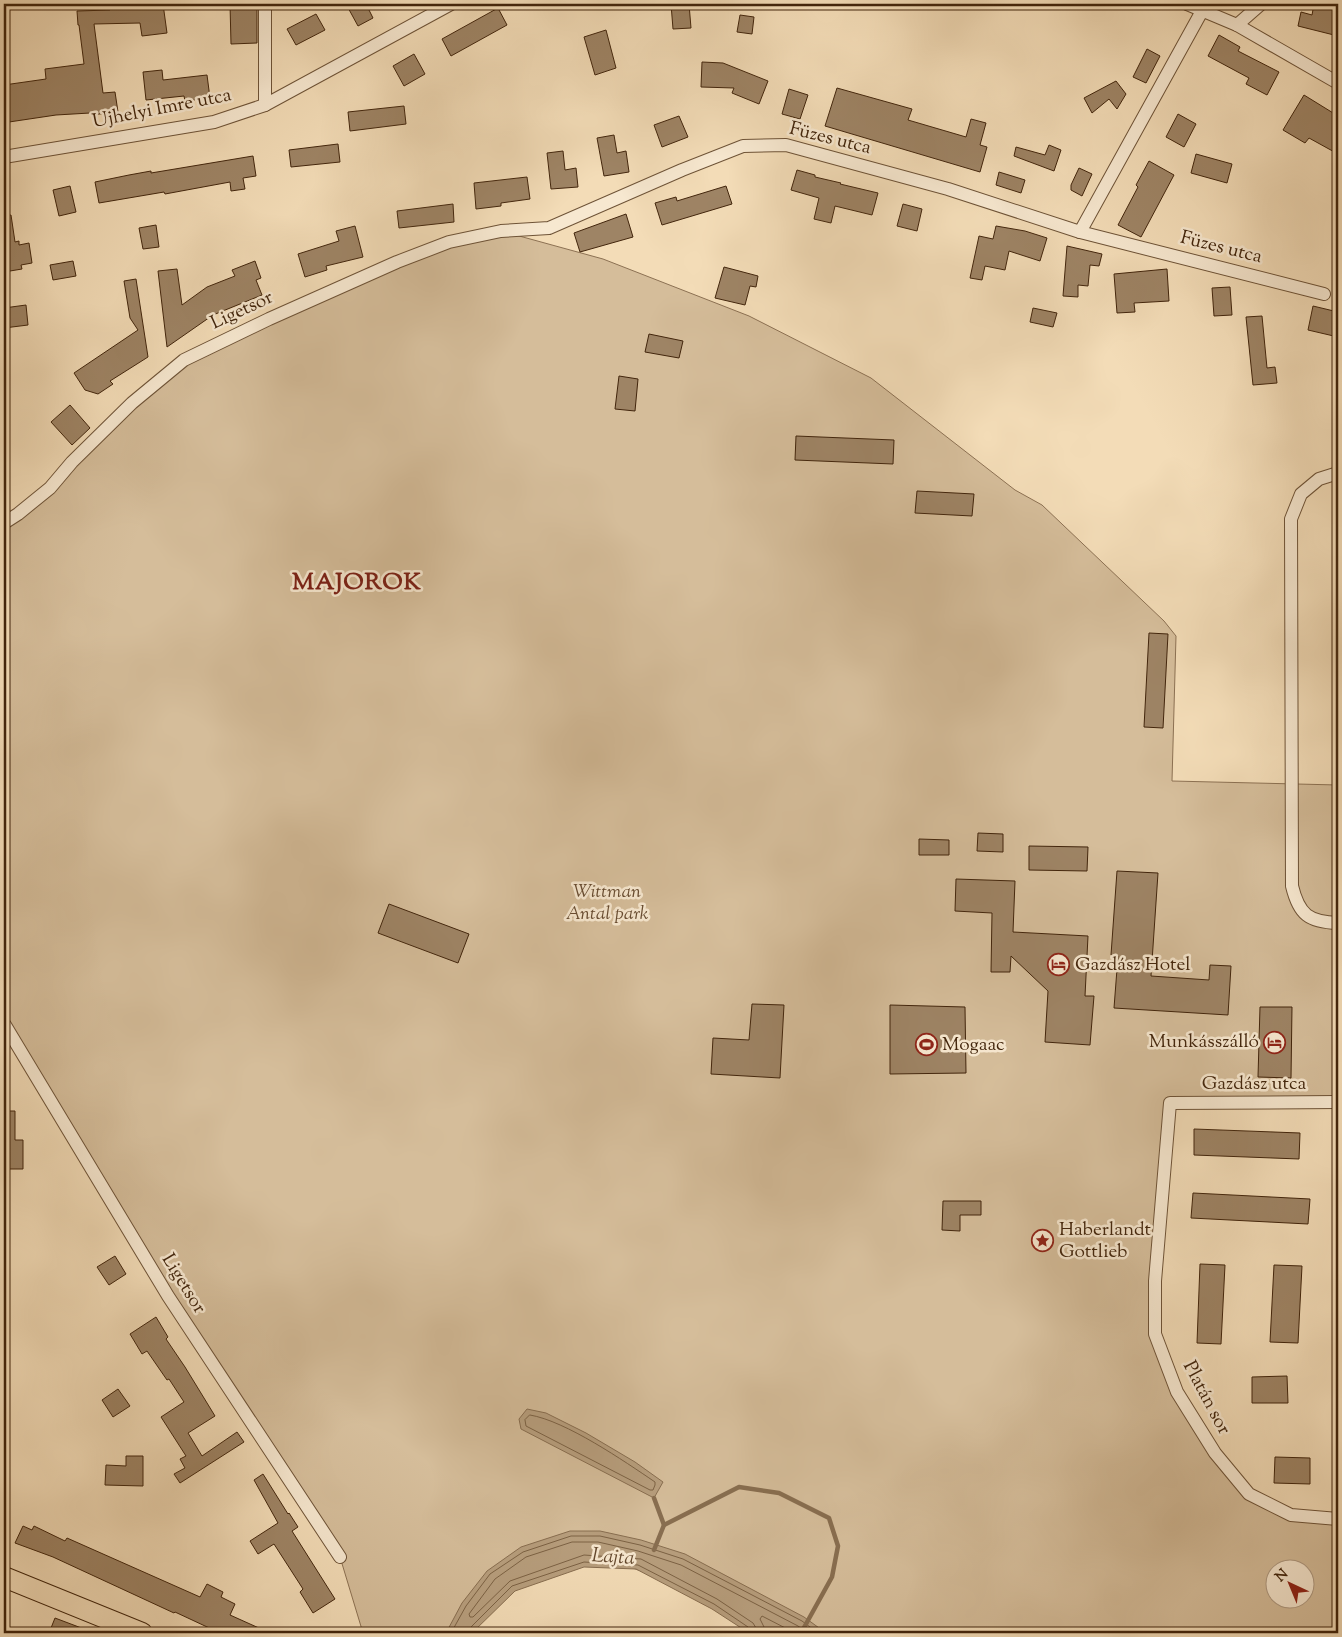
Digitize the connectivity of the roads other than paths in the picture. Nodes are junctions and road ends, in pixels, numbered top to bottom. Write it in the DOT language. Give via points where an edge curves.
graph roads {
  1 [pos="264,4"];
  2 [pos="451,4"];
  3 [pos="1187,4"];
  4 [pos="1261,4"];
  5 [pos="1202,10"];
  6 [pos="1237,25"];
  7 [pos="1338,83"];
  8 [pos="265,105"];
  9 [pos="4,157"];
  10 [pos="549,228"];
  11 [pos="1080,232"];
  12 [pos="1324,294"];
  13 [pos="1338,473"];
  14 [pos="4,523"];
  15 [pos="1338,922"];
  16 [pos="4,1025"];
  17 [pos="1338,1102"];
  18 [pos="1170,1103"];
  19 [pos="1338,1519"];
  20 [pos="340,1557"];
  21 [pos="4,1577"];
  22 [pos="110,1627"];
  23 [pos="142,1633"];
  1 -- 8 [label="street"];
  2 -- 8 [label="street, Ujhelyi Imre utca"];
  3 -- 5 [label="street"];
  4 -- 6 [label="street"];
  5 -- 6 [label="street"];
  5 -- 11 [label="street"];
  6 -- 7 [label="street"];
  8 -- 9 [label="street, Ujhelyi Imre utca" via="214,122"];
  10 -- 11 [label="street, Füzes utca" via="743,146 786,145 948,189"];
  10 -- 14 [label="street, Ligetsor" via="501,230 449,242 361,277 184,360 132,403 50,488"];
  11 -- 12 [label="street, Füzes utca"];
  13 -- 15 [label="street" via="1318,479 1301,494 1291,519 1291,559 1292,886 1295,901 1313,920"];
  16 -- 20 [label="street, Ligetsor" via="168,1296"];
  17 -- 18 [label="street, Gazdász utca"];
  18 -- 19 [label="street, Platán sor" via="1155,1281 1155,1334 1176,1392 1215,1454 1249,1494 1290,1515"];
  21 -- 22 [label="main road"];
  22 -- 23 [label="main road"];
}
